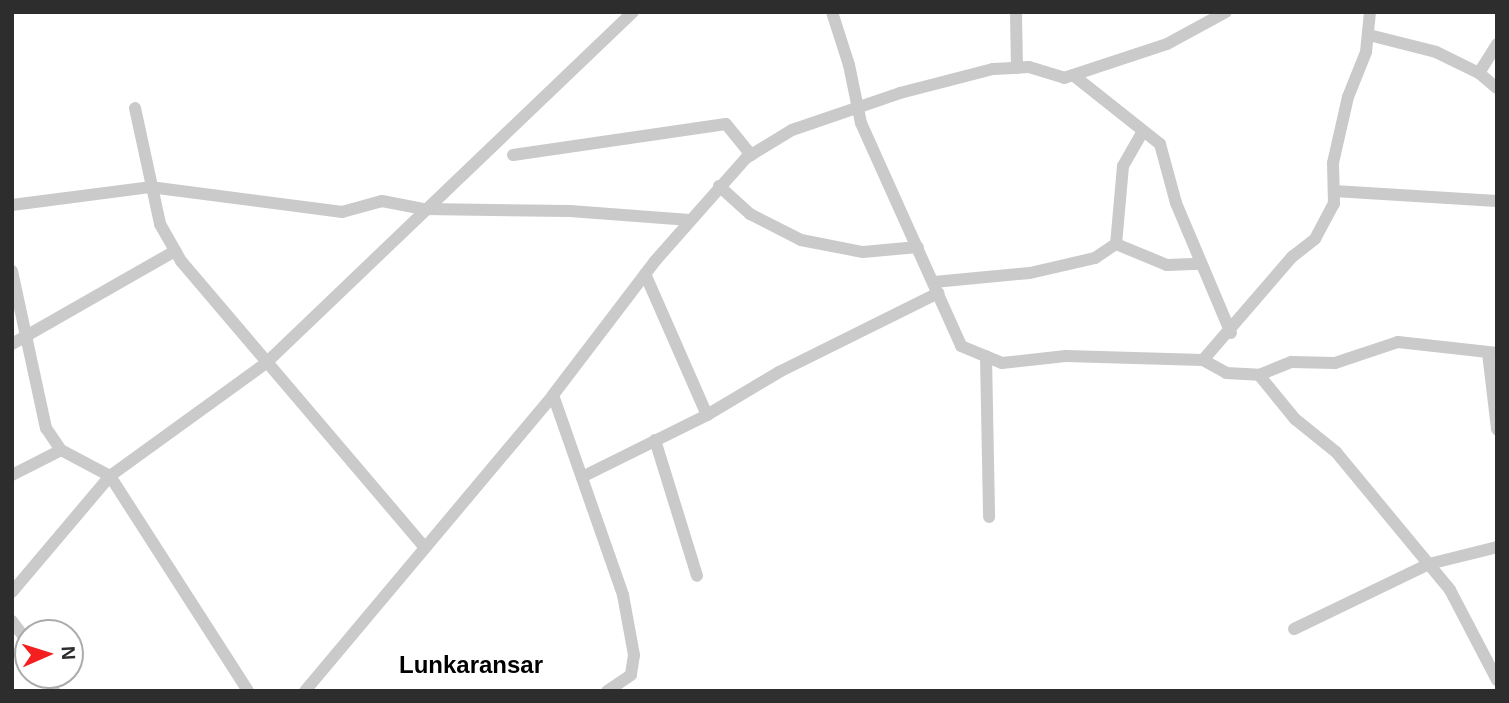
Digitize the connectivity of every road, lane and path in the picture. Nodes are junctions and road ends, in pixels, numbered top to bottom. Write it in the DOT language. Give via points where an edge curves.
graph roads {
  1 [pos="633,12"];
  2 [pos="832,12"];
  3 [pos="1016,12"];
  4 [pos="1226,12"];
  5 [pos="1370,12"];
  6 [pos="1204,18"];
  7 [pos="1368,35"];
  8 [pos="1497,44"];
  9 [pos="1017,68"];
  10 [pos="1479,73"];
  11 [pos="1073,75"];
  12 [pos="1497,88"];
  13 [pos="135,107"];
  14 [pos="858,107"];
  15 [pos="1143,131"];
  16 [pos="513,155"];
  17 [pos="751,155"];
  18 [pos="719,186"];
  19 [pos="150,187"];
  20 [pos="1334,191"];
  21 [pos="1497,201"];
  22 [pos="12,205"];
  23 [pos="424,209"];
  24 [pos="690,220"];
  25 [pos="1116,244"];
  26 [pos="918,247"];
  27 [pos="175,251"];
  28 [pos="1200,264"];
  29 [pos="12,271"];
  30 [pos="645,274"];
  31 [pos="936,287"];
  32 [pos="1231,333"];
  33 [pos="27,336"];
  34 [pos="12,344"];
  35 [pos="1492,353"];
  36 [pos="986,356"];
  37 [pos="1203,360"];
  38 [pos="265,364"];
  39 [pos="1259,376"];
  40 [pos="553,395"];
  41 [pos="707,415"];
  42 [pos="1497,429"];
  43 [pos="655,440"];
  44 [pos="61,450"];
  45 [pos="12,475"];
  46 [pos="110,476"];
  47 [pos="582,477"];
  48 [pos="989,517"];
  49 [pos="423,545"];
  50 [pos="1497,547"];
  51 [pos="1429,564"];
  52 [pos="697,576"];
  53 [pos="12,592"];
  54 [pos="1294,629"];
  55 [pos="1497,680"];
  56 [pos="607,690"];
  57 [pos="248,691"];
  58 [pos="305,691"];
  1 -- 23 [label="street"];
  2 -- 14 [label="street"];
  3 -- 9 [label="street"];
  4 -- 6 [label="street"];
  5 -- 7 [label="street"];
  6 -- 11 [label="street" via="1167,44"];
  7 -- 10 [label="street" via="1436,52"];
  7 -- 20 [label="street" via="1333,163"];
  8 -- 10 [label="street"];
  9 -- 11 [label="street" via="1064,78"];
  9 -- 14 [label="street" via="993,69"];
  10 -- 12 [label="street"];
  11 -- 15 [label="street"];
  13 -- 19 [label="street"];
  14 -- 17 [label="street" via="792,130"];
  14 -- 26 [label="street" via="861,123"];
  15 -- 25 [label="street" via="1123,166"];
  15 -- 28 [label="street" via="1160,144"];
  16 -- 17 [label="street" via="726,124"];
  17 -- 18 [label="street"];
  18 -- 24 [label="street"];
  18 -- 26 [label="street" via="742,208 801,240 863,252"];
  19 -- 22 [label="street"];
  19 -- 23 [label="street" via="253,198 303,210 342,212 382,201"];
  19 -- 27 [label="street" via="160,223"];
  20 -- 21 [label="street"];
  20 -- 32 [label="street" via="1334,204 1315,239 1292,257"];
  23 -- 24 [label="street" via="570,211"];
  23 -- 38 [label="street"];
  24 -- 30 [label="street"];
  25 -- 28 [label="street" via="1167,265"];
  25 -- 31 [label="street" via="1095,258"];
  26 -- 31 [label="street"];
  27 -- 33 [label="street"];
  27 -- 38 [label="street"];
  28 -- 32 [label="street"];
  29 -- 33 [label="street"];
  30 -- 40 [label="street"];
  30 -- 41 [label="street"];
  31 -- 36 [label="street" via="961,346"];
  31 -- 41 [label="street"];
  32 -- 37 [label="street"];
  33 -- 34 [label="street"];
  33 -- 44 [label="street" via="32,380 46,428"];
  35 -- 39 [label="street" via="1398,342 1335,363 1292,362"];
  35 -- 42 [label="street"];
  36 -- 37 [label="street" via="1002,363 1066,356"];
  36 -- 48 [label="street"];
  37 -- 39 [label="street" via="1226,373"];
  38 -- 46 [label="street"];
  38 -- 49 [label="street"];
  39 -- 51 [label="street" via="1295,419 1336,453"];
  40 -- 47 [label="street"];
  40 -- 49 [label="street"];
  41 -- 43 [label="street"];
  43 -- 47 [label="street"];
  43 -- 52 [label="street"];
  44 -- 45 [label="street"];
  44 -- 46 [label="street"];
  46 -- 53 [label="street"];
  46 -- 57 [label="street"];
  47 -- 56 [label="street" via="622,595 634,655 631,675"];
  49 -- 58 [label="street"];
  50 -- 51 [label="street"];
  51 -- 54 [label="street"];
  51 -- 55 [label="street" via="1450,590"];
}
